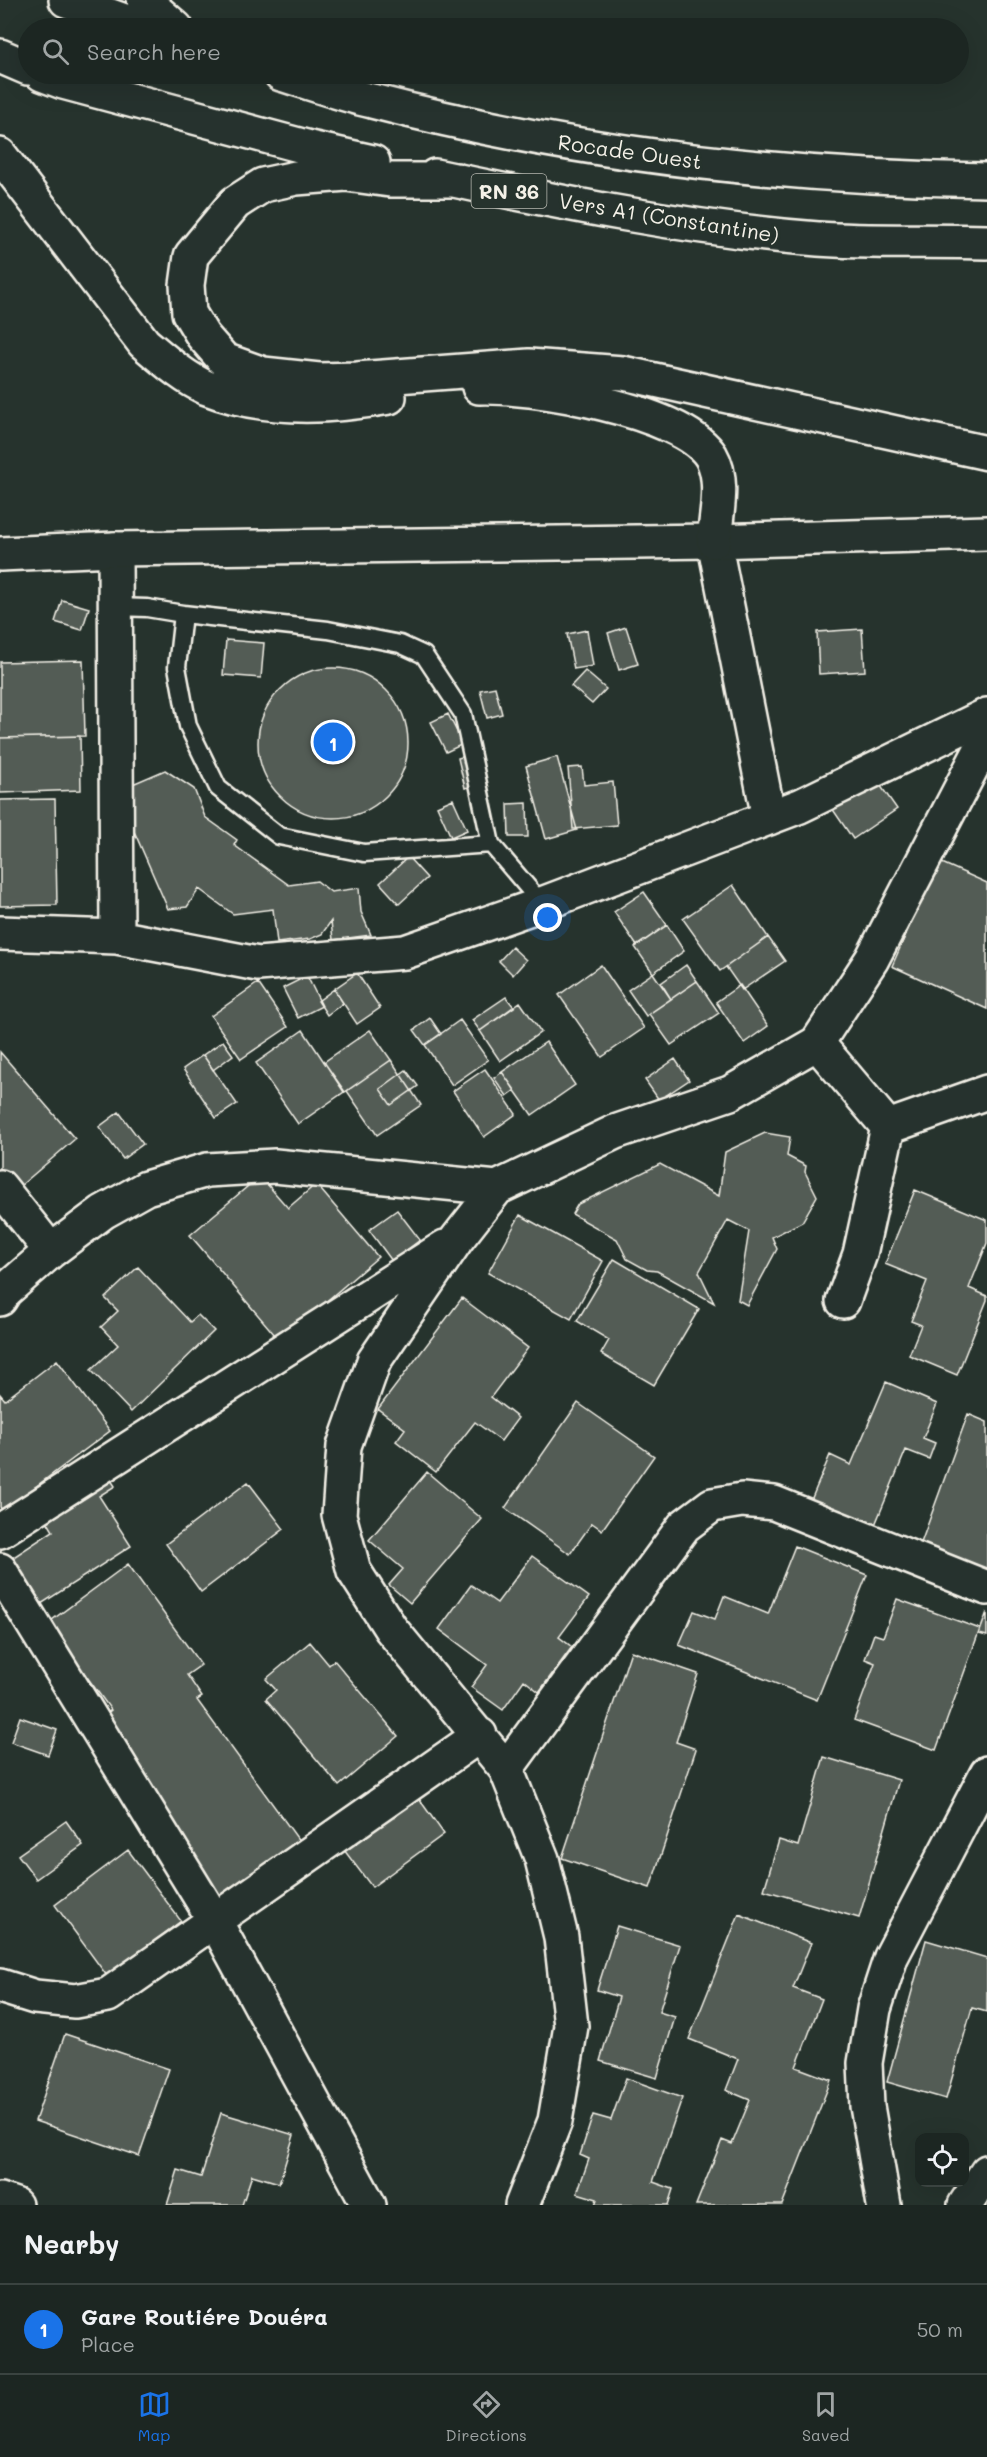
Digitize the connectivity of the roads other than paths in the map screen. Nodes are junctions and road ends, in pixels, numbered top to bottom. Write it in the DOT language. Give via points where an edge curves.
graph roads {
  1 [pos="66,0"];
  2 [pos="144,0"];
  3 [pos="116,18"];
  4 [pos="165,18"];
  5 [pos="0,56"];
  6 [pos="18,64"];
  7 [pos="70,84"];
  8 [pos="314,84"];
  9 [pos="0,155"];
  10 [pos="456,180"];
  11 [pos="987,180"];
  12 [pos="987,242"];
  13 [pos="623,373"];
  14 [pos="538,391"];
  15 [pos="987,453"];
  16 [pos="987,533"];
  17 [pos="714,542"];
  18 [pos="115,549"];
  19 [pos="0,554"];
  20 [pos="115,607"];
  21 [pos="183,614"];
  22 [pos="987,715"];
  23 [pos="987,738"];
  24 [pos="769,818"];
  25 [pos="491,844"];
  26 [pos="542,904"];
  27 [pos="0,933"];
  28 [pos="117,937"];
  29 [pos="817,1043"];
  30 [pos="987,1092"];
  31 [pos="888,1127"];
  32 [pos="0,1187"];
  33 [pos="497,1188"];
  34 [pos="457,1239"];
  35 [pos="51,1251"];
  36 [pos="0,1299"];
  37 [pos="843,1301"];
  38 [pos="0,1531"];
  39 [pos="0,1570"];
  40 [pos="987,1588"];
  41 [pos="480,1735"];
  42 [pos="506,1769"];
  43 [pos="987,1773"];
  44 [pos="215,1921"];
  45 [pos="0,1986"];
  46 [pos="987,2172"];
  47 [pos="0,2200"];
  48 [pos="15,2205"];
  49 [pos="369,2205"];
  50 [pos="522,2205"];
  51 [pos="884,2205"];
  52 [pos="965,2205"];
  1 -- 3 [label="main road"];
  2 -- 4 [label="main road"];
  5 -- 6 [label="main road"];
  7 -- 10 [label="main road, Vers A1 (Constantine) / RN 36" via="310,148"];
  8 -- 11 [label="main road, Rocade Ouest" via="371,101 546,140 799,172"];
  9 -- 14 [label="main road" via="144,343 171,366 206,387 284,405 379,399 458,388 496,386"];
  10 -- 12 [label="main road, Vers A1 (Constantine) / RN 36" via="708,227 820,239"];
  10 -- 13 [label="main road" via="390,180 346,174 263,185 235,203 191,256 189,313 224,360 263,374 319,380 529,366"];
  13 -- 14 [label="main road"];
  13 -- 15 [label="main road"];
  14 -- 17 [label="main road" via="587,399 655,420 704,446 718,472"];
  16 -- 17 [label="main road"];
  17 -- 18 [label="main road"];
  17 -- 24 [label="main road"];
  18 -- 19 [label="main road"];
  18 -- 20 [label="main road"];
  20 -- 21 [label="lane"];
  20 -- 28 [label="main road"];
  21 -- 25 [label="lane" via="372,637 424,655 463,714"];
  21 -- 25 [label="lane" via="177,668 188,726 218,788 279,836 364,853"];
  22 -- 24 [label="main road"];
  23 -- 29 [label="main road" via="872,959"];
  24 -- 26 [label="main road"];
  25 -- 26 [label="lane"];
  26 -- 28 [label="main road" via="405,952 258,964"];
  27 -- 28 [label="main road"];
  29 -- 31 [label="main road"];
  29 -- 33 [label="main road" via="730,1093 615,1132"];
  30 -- 31 [label="main road"];
  31 -- 37 [label="main road" via="860,1254"];
  32 -- 35 [label="main road"];
  33 -- 34 [label="main road"];
  33 -- 35 [label="main road" via="275,1166 207,1170 146,1188 104,1212"];
  34 -- 38 [label="main road"];
  34 -- 41 [label="main road" via="374,1361 344,1446 339,1515 354,1571 384,1620"];
  35 -- 36 [label="main road"];
  39 -- 44 [label="main road"];
  40 -- 42 [label="main road" via="774,1503 742,1500 712,1505 684,1526"];
  41 -- 42 [label="main road"];
  41 -- 44 [label="main road"];
  42 -- 50 [label="main road" via="542,1859 561,1937 571,2026 555,2121"];
  43 -- 51 [label="main road" via="891,1957 874,2009 865,2062 867,2106"];
  44 -- 45 [label="main road" via="108,1995 75,2001 34,1997"];
  44 -- 49 [label="main road"];
  46 -- 52 [label="main road"];
  47 -- 48 [label="main road"];
}
